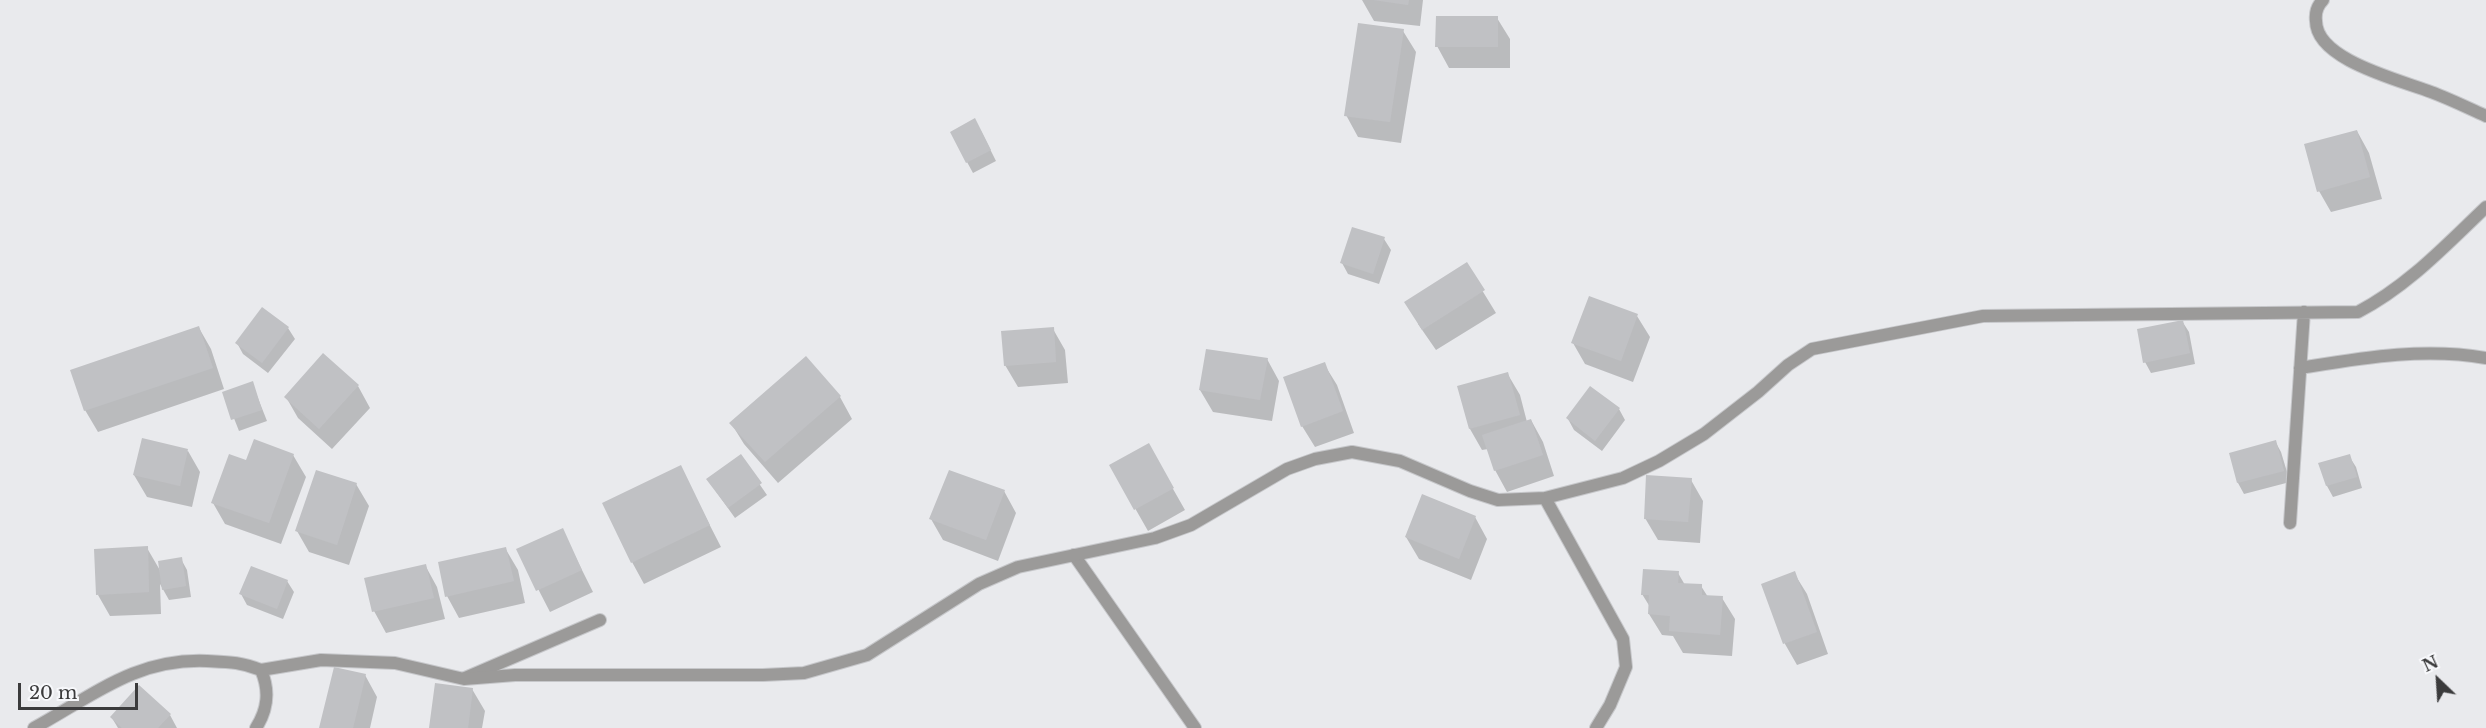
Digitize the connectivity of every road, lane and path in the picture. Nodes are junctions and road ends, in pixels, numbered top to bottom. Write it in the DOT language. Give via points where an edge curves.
graph roads {
  1 [pos="2323,0"];
  2 [pos="2486,116"];
  3 [pos="2486,207"];
  4 [pos="2304,312"];
  5 [pos="2486,358"];
  6 [pos="2300,368"];
  7 [pos="1545,498"];
  8 [pos="2290,523"];
  9 [pos="1074,555"];
  10 [pos="600,620"];
  11 [pos="261,670"];
  12 [pos="464,679"];
  13 [pos="34,728"];
  14 [pos="256,728"];
  15 [pos="1195,728"];
  16 [pos="1596,728"];
  1 -- 2 [label="street" via="2316,14 2316,26 2319,38 2335,52"];
  3 -- 4 [label="street" via="2382,299 2358,312"];
  4 -- 6 [label="street"];
  4 -- 7 [label="street" via="1983,316 1812,349 1788,364 1704,434 1659,461 1623,478"];
  5 -- 6 [label="street" via="2396,353"];
  6 -- 8 [label="street"];
  7 -- 9 [label="street" via="1498,500 1400,461 1352,453 1315,459 1287,469 1191,525 1155,538"];
  7 -- 16 [label="street" via="1623,639 1626,667"];
  9 -- 12 [label="street" via="1018,567 979,584 867,655 804,673 515,675"];
  9 -- 15 [label="street"];
  10 -- 12 [label="street"];
  11 -- 12 [label="street" via="321,660 371,661"];
  11 -- 13 [label="street" via="241,662 183,660 156,664 126,675"];
  11 -- 14 [label="street" via="268,686 267,705"];
}
